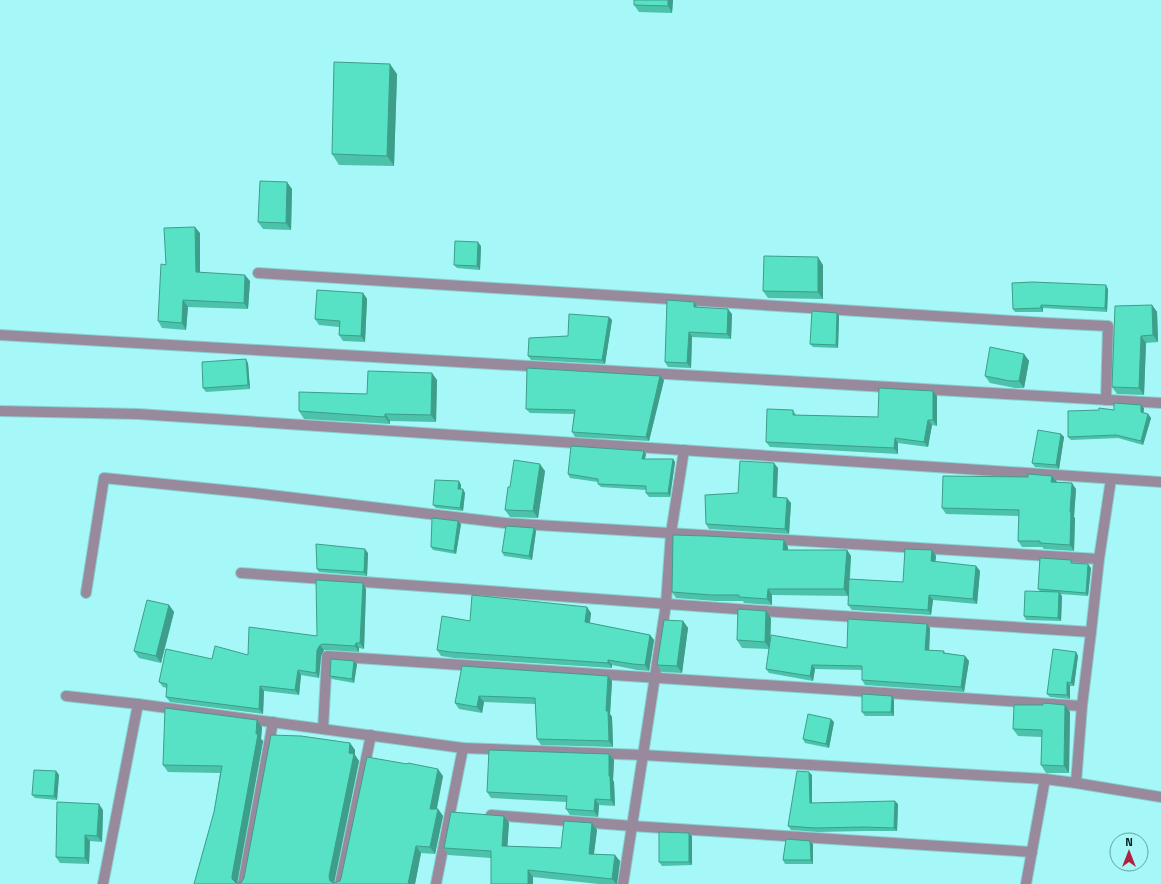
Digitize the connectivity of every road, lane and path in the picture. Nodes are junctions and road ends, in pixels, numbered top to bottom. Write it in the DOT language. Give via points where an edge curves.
graph roads {
  1 [pos="258,273"];
  2 [pos="0,335"];
  3 [pos="1106,400"];
  4 [pos="1161,403"];
  5 [pos="0,411"];
  6 [pos="684,450"];
  7 [pos="1111,479"];
  8 [pos="1161,482"];
  9 [pos="671,533"];
  10 [pos="1099,559"];
  11 [pos="241,573"];
  12 [pos="86,593"];
  13 [pos="666,604"];
  14 [pos="1091,632"];
  15 [pos="655,678"];
  16 [pos="66,696"];
  17 [pos="138,704"];
  18 [pos="1082,706"];
  19 [pos="274,722"];
  20 [pos="324,729"];
  21 [pos="371,735"];
  22 [pos="463,748"];
  23 [pos="643,755"];
  24 [pos="1045,779"];
  25 [pos="1076,783"];
  26 [pos="1161,797"];
  27 [pos="482,815"];
  28 [pos="632,826"];
  29 [pos="1032,852"];
  30 [pos="103,884"];
  31 [pos="243,884"];
  32 [pos="340,884"];
  33 [pos="436,884"];
  34 [pos="623,884"];
  35 [pos="1026,884"];
  1 -- 3 [label="street" via="1108,326"];
  2 -- 3 [label="street"];
  3 -- 4 [label="street"];
  5 -- 6 [label="street" via="138,414"];
  6 -- 7 [label="street"];
  6 -- 9 [label="street"];
  7 -- 8 [label="street"];
  7 -- 10 [label="street"];
  9 -- 10 [label="street"];
  9 -- 12 [label="street" via="505,523 104,478"];
  9 -- 13 [label="street"];
  10 -- 14 [label="street"];
  11 -- 13 [label="street"];
  13 -- 14 [label="street"];
  13 -- 15 [label="street"];
  14 -- 18 [label="street"];
  15 -- 18 [label="street"];
  15 -- 20 [label="street" via="327,656"];
  15 -- 23 [label="street"];
  16 -- 17 [label="street"];
  17 -- 19 [label="street"];
  17 -- 30 [label="street"];
  18 -- 25 [label="street"];
  19 -- 20 [label="street"];
  19 -- 31 [label="street"];
  20 -- 21 [label="street"];
  21 -- 22 [label="street"];
  21 -- 32 [label="street"];
  22 -- 23 [label="street"];
  22 -- 33 [label="street" via="455,813"];
  23 -- 24 [label="street"];
  23 -- 28 [label="street"];
  24 -- 25 [label="street"];
  24 -- 29 [label="street"];
  25 -- 26 [label="street"];
  27 -- 28 [label="street"];
  28 -- 29 [label="street"];
  28 -- 34 [label="street"];
  29 -- 35 [label="street"];
}
